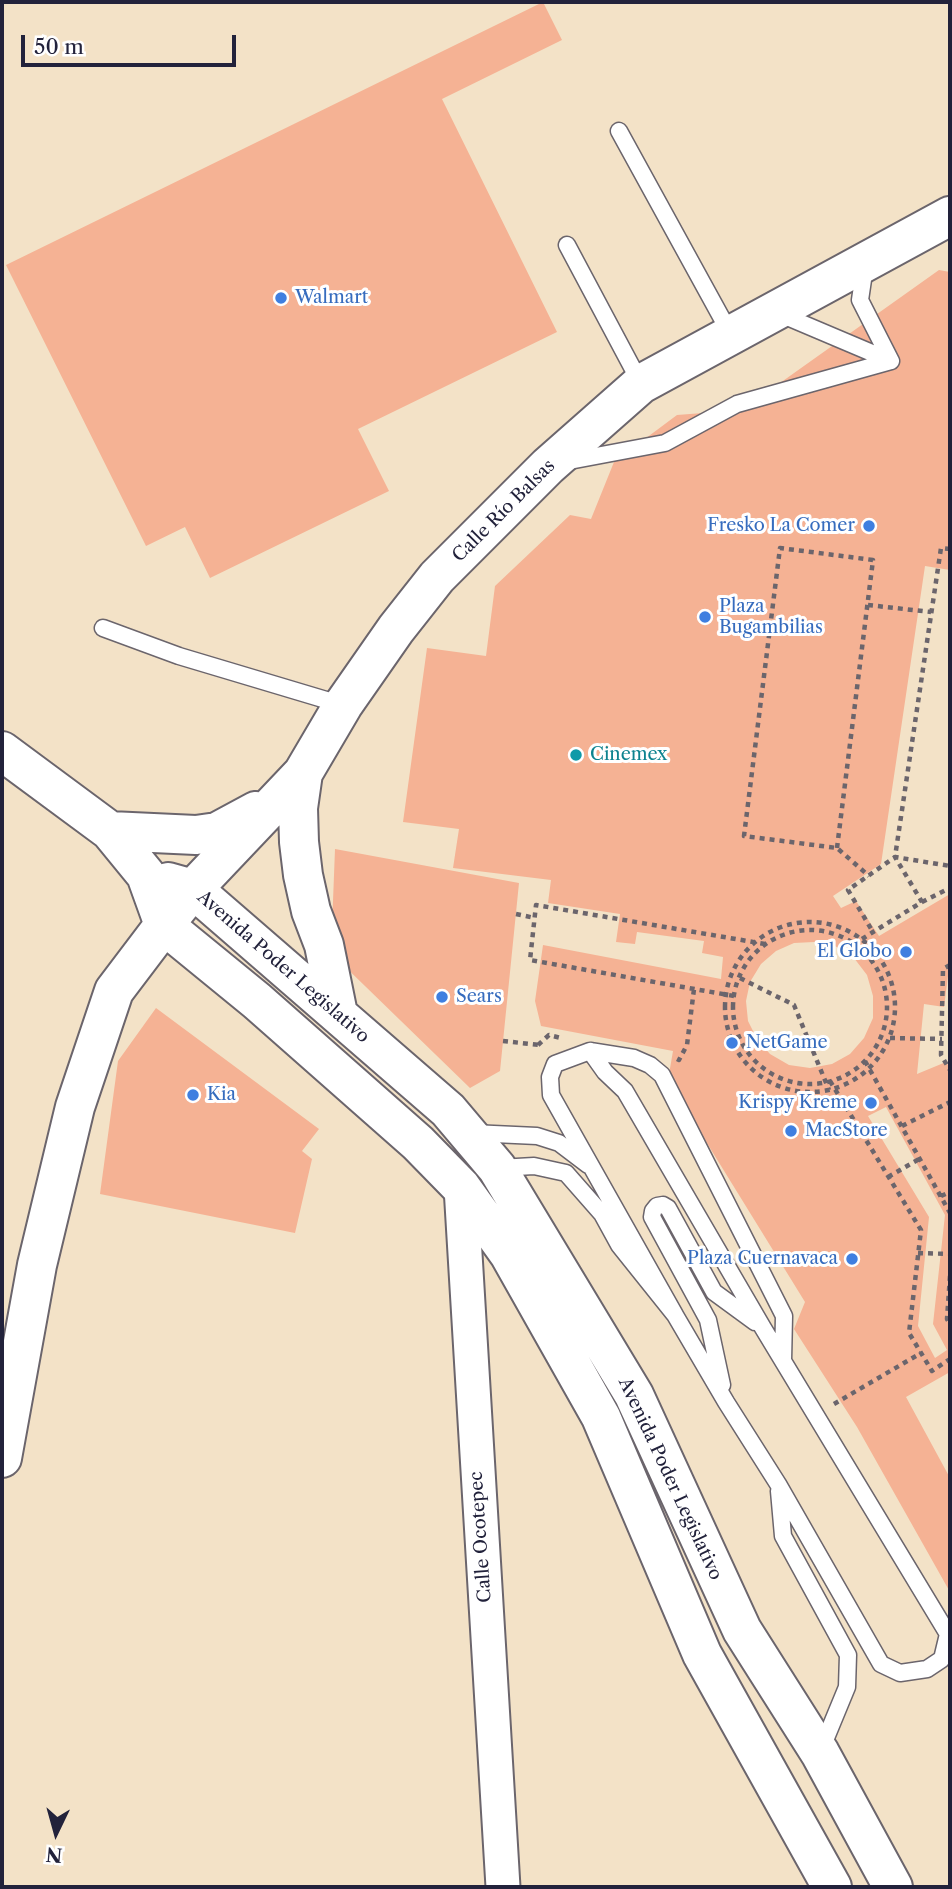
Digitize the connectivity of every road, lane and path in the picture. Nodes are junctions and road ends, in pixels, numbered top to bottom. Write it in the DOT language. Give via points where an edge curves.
graph roads {
  1 [pos="619,131"];
  2 [pos="950,216"];
  3 [pos="567,245"];
  4 [pos="865,262"];
  5 [pos="775,311"];
  6 [pos="731,335"];
  7 [pos="891,361"];
  8 [pos="641,384"];
  9 [pos="548,466"];
  10 [pos="950,549"];
  11 [pos="868,605"];
  12 [pos="931,612"];
  13 [pos="103,628"];
  14 [pos="343,705"];
  15 [pos="2,751"];
  16 [pos="303,773"];
  17 [pos="110,831"];
  18 [pos="837,848"];
  19 [pos="895,857"];
  20 [pos="950,866"];
  21 [pos="146,875"];
  22 [pos="869,876"];
  23 [pos="950,888"];
  24 [pos="193,889"];
  25 [pos="922,902"];
  26 [pos="516,914"];
  27 [pos="535,918"];
  28 [pos="164,925"];
  29 [pos="873,932"];
  30 [pos="862,939"];
  31 [pos="765,944"];
  32 [pos="950,965"];
  33 [pos="740,978"];
  34 [pos="694,989"];
  35 [pos="734,996"];
  36 [pos="338,1014"];
  37 [pos="890,1038"];
  38 [pos="942,1039"];
  39 [pos="590,1051"];
  40 [pos="667,1058"];
  41 [pos="865,1061"];
  42 [pos="950,1070"];
  43 [pos="830,1081"];
  44 [pos="829,1090"];
  45 [pos="950,1102"];
  46 [pos="902,1126"];
  47 [pos="468,1133"];
  48 [pos="920,1158"];
  49 [pos="496,1168"];
  50 [pos="593,1168"];
  51 [pos="888,1177"];
  52 [pos="461,1187"];
  53 [pos="950,1192"];
  54 [pos="942,1196"];
  55 [pos="950,1213"];
  56 [pos="918,1253"];
  57 [pos="950,1254"];
  58 [pos="950,1276"];
  59 [pos="675,1315"];
  60 [pos="950,1324"];
  61 [pos="763,1328"];
  62 [pos="921,1353"];
  63 [pos="950,1359"];
  64 [pos="783,1360"];
  65 [pos="634,1395"];
  66 [pos="726,1402"];
  67 [pos="816,1414"];
  68 [pos="601,1416"];
  69 [pos="2,1458"];
  70 [pos="778,1484"];
  71 [pos="820,1753"];
  72 [pos="503,1887"];
  73 [pos="832,1887"];
  74 [pos="893,1887"];
  1 -- 6 [label="lane"];
  2 -- 4 [label="street, Calle Río Balsas"];
  3 -- 8 [label="lane"];
  4 -- 5 [label="street, Calle Río Balsas"];
  4 -- 7 [label="lane" via="860,300"];
  5 -- 6 [label="street, Calle Río Balsas"];
  5 -- 7 [label="lane"];
  6 -- 8 [label="street, Calle Río Balsas"];
  7 -- 9 [label="lane" via="737,404 666,443"];
  8 -- 9 [label="street, Calle Río Balsas"];
  9 -- 14 [label="street, Calle Río Balsas" via="437,577"];
  10 -- 12 [label="path" via="941,548"];
  11 -- 12 [label="path"];
  11 -- 18 [label="path"];
  11 -- 18 [label="path" via="873,560 780,548 744,836"];
  12 -- 19 [label="path"];
  13 -- 14 [label="lane"];
  14 -- 16 [label="street, Calle Río Balsas"];
  15 -- 17 [label="street"];
  16 -- 17 [label="street" via="249,817 216,832"];
  16 -- 24 [label="street, Calle Río Balsas"];
  16 -- 36 [label="street" via="298,808 303,875"];
  17 -- 21 [label="street"];
  18 -- 22 [label="path"];
  19 -- 20 [label="path"];
  19 -- 22 [label="path"];
  19 -- 25 [label="path"];
  21 -- 24 [label="street, Avenida Poder Legislativo"];
  21 -- 28 [label="street"];
  22 -- 29 [label="path" via="848,890"];
  23 -- 25 [label="path"];
  24 -- 28 [label="street, Calle Río Balsas"];
  24 -- 36 [label="street, Avenida Poder Legislativo"];
  25 -- 29 [label="path"];
  26 -- 27 [label="path"];
  27 -- 31 [label="path" via="536,905"];
  27 -- 34 [label="path" via="530,960"];
  28 -- 52 [label="street, Avenida Poder Legislativo" via="418,1143"];
  28 -- 69 [label="street, Calle Río Balsas" via="114,991 75,1107 37,1265"];
  29 -- 30 [label="path"];
  30 -- 37 [label="path" via="886,964 895,990 896,1019"];
  30 -- 44 [label="path" via="843,927 815,921 787,924 761,936 741,956 728,981 724,1009 729,1037 744,1062 765,1080 792,1091"];
  31 -- 33 [label="path" via="746,962"];
  31 -- 41 [label="path" via="788,933 814,930 839,935 861,949 878,969 887,993 887,1019 878,1044"];
  32 -- 38 [label="path" via="943,969"];
  33 -- 35 [label="path"];
  33 -- 44 [label="path" via="794,1005"];
  34 -- 35 [label="path"];
  34 -- 40 [label="path" via="687,1045 680,1060"];
  35 -- 43 [label="path" via="738,1035 751,1056 769,1072 792,1082"];
  36 -- 47 [label="street, Avenida Poder Legislativo"];
  37 -- 38 [label="path"];
  37 -- 44 [label="path" via="870,1068 848,1084"];
  38 -- 42 [label="path" via="942,1055"];
  39 -- 50 [label="lane" via="555,1064 550,1077 551,1095"];
  39 -- 61 [label="lane" via="625,1091"];
  39 -- 64 [label="lane" via="634,1058 662,1075 784,1316"];
  41 -- 43 [label="path"];
  41 -- 46 [label="path"];
  43 -- 51 [label="path"];
  45 -- 46 [label="path"];
  46 -- 48 [label="path"];
  47 -- 49 [label="street, Avenida Poder Legislativo"];
  47 -- 50 [label="lane" via="537,1136 559,1143"];
  48 -- 51 [label="path"];
  48 -- 54 [label="path"];
  49 -- 59 [label="lane" via="534,1166 566,1173 602,1214 618,1245"];
  49 -- 65 [label="street, Avenida Poder Legislativo"];
  50 -- 59 [label="lane"];
  51 -- 56 [label="path" via="921,1230"];
  52 -- 68 [label="street, Avenida Poder Legislativo" via="509,1255"];
  52 -- 72 [label="street, Calle Ocotepec"];
  53 -- 54 [label="path"];
  54 -- 55 [label="path"];
  56 -- 57 [label="path"];
  56 -- 62 [label="path" via="909,1333"];
  58 -- 60 [label="path"];
  59 -- 66 [label="lane"];
  61 -- 64 [label="lane"];
  61 -- 66 [label="lane" via="715,1292 668,1208 657,1206 652,1217 708,1320"];
  62 -- 63 [label="path" via="932,1371"];
  62 -- 67 [label="path"];
  64 -- 67 [label="lane"];
  65 -- 68 [label="street"];
  65 -- 71 [label="street, Avenida Poder Legislativo" via="742,1630"];
  66 -- 70 [label="lane"];
  67 -- 70 [label="lane" via="948,1634 942,1659 926,1670 900,1673 881,1664"];
  68 -- 73 [label="street, Avenida Poder Legislativo" via="702,1654"];
  70 -- 71 [label="lane" via="783,1536 848,1655 847,1688"];
  71 -- 74 [label="street, Avenida Poder Legislativo"];
}
